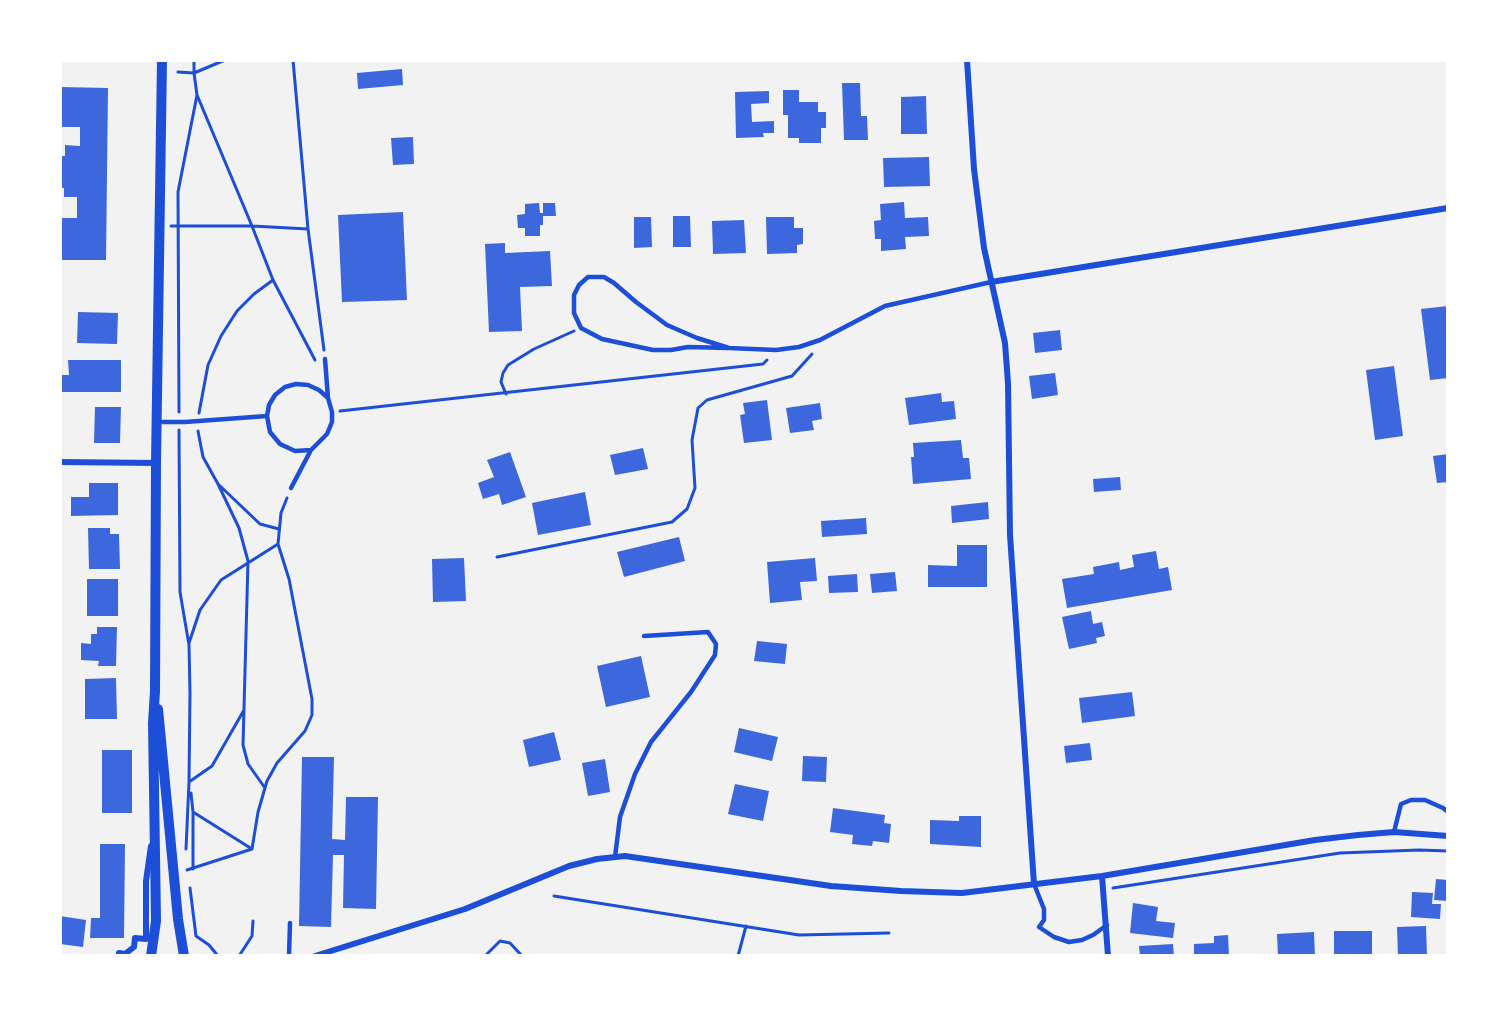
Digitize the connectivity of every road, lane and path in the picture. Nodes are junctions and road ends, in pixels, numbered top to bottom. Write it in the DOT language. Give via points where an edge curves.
graph roads {
  1 [pos="162,60"];
  2 [pos="194,60"];
  3 [pos="225,60"];
  4 [pos="293,60"];
  5 [pos="967,60"];
  6 [pos="178,72"];
  7 [pos="194,73"];
  8 [pos="197,94"];
  9 [pos="1448,208"];
  10 [pos="178,226"];
  11 [pos="252,226"];
  12 [pos="160,227"];
  13 [pos="308,229"];
  14 [pos="991,282"];
  15 [pos="581,328"];
  16 [pos="830,335"];
  17 [pos="729,348"];
  18 [pos="776,350"];
  19 [pos="325,359"];
  20 [pos="316,362"];
  21 [pos="506,394"];
  22 [pos="328,398"];
  23 [pos="332,412"];
  24 [pos="267,416"];
  25 [pos="157,422"];
  26 [pos="179,422"];
  27 [pos="311,450"];
  28 [pos="60,462"];
  29 [pos="156,463"];
  30 [pos="218,484"];
  31 [pos="291,488"];
  32 [pos="278,544"];
  33 [pos="497,557"];
  34 [pos="248,561"];
  35 [pos="644,636"];
  36 [pos="189,645"];
  37 [pos="155,691"];
  38 [pos="244,708"];
  39 [pos="189,782"];
  40 [pos="265,788"];
  41 [pos="193,812"];
  42 [pos="1448,812"];
  43 [pos="154,822"];
  44 [pos="1394,832"];
  45 [pos="1448,836"];
  46 [pos="252,849"];
  47 [pos="1448,851"];
  48 [pos="186,856"];
  49 [pos="615,857"];
  50 [pos="186,863"];
  51 [pos="193,869"];
  52 [pos="1102,876"];
  53 [pos="189,880"];
  54 [pos="1034,884"];
  55 [pos="1103,889"];
  56 [pos="554,896"];
  57 [pos="253,921"];
  58 [pos="290,923"];
  59 [pos="1107,925"];
  60 [pos="746,926"];
  61 [pos="889,933"];
  62 [pos="119,956"];
  63 [pos="151,956"];
  64 [pos="184,956"];
  65 [pos="218,956"];
  66 [pos="239,956"];
  67 [pos="289,956"];
  68 [pos="315,956"];
  69 [pos="485,956"];
  70 [pos="522,956"];
  71 [pos="738,956"];
  72 [pos="1108,956"];
  1 -- 12 [label="street"];
  2 -- 7 [label="path"];
  3 -- 7 [label="path"];
  4 -- 13 [label="path"];
  5 -- 14 [label="street" via="974,169"];
  6 -- 7 [label="path"];
  7 -- 8 [label="path"];
  8 -- 10 [label="path" via="178,192"];
  8 -- 11 [label="path"];
  9 -- 14 [label="street"];
  10 -- 11 [label="path"];
  10 -- 12 [label="path"];
  10 -- 26 [label="path"];
  11 -- 13 [label="path"];
  11 -- 20 [label="path" via="273,280"];
  12 -- 25 [label="street"];
  13 -- 19 [label="path"];
  14 -- 16 [label="lane" via="885,306"];
  14 -- 54 [label="street" via="1005,353 1010,535"];
  15 -- 17 [label="lane" via="602,339 653,350"];
  15 -- 17 [label="lane" via="574,313 574,295 588,277 597,276 614,283 667,325"];
  15 -- 21 [label="path" via="534,348 508,365 501,382"];
  16 -- 18 [label="lane" via="799,347"];
  16 -- 33 [label="path" via="792,376 707,400 699,408 692,440 695,488 687,509 672,522"];
  17 -- 18 [label="lane"];
  18 -- 21 [label="path" via="763,364"];
  19 -- 22 [label="lane"];
  21 -- 23 [label="path"];
  22 -- 23 [label="lane"];
  22 -- 24 [label="lane" via="308,385 291,386 275,395"];
  23 -- 27 [label="lane" via="327,434"];
  24 -- 26 [label="lane"];
  24 -- 27 [label="lane" via="270,432 280,444 295,451"];
  25 -- 26 [label="lane"];
  25 -- 29 [label="street"];
  26 -- 36 [label="path" via="180,592"];
  27 -- 31 [label="lane"];
  28 -- 29 [label="street"];
  29 -- 37 [label="street"];
  30 -- 34 [label="path" via="239,528"];
  31 -- 32 [label="path" via="281,513"];
  32 -- 34 [label="path"];
  32 -- 40 [label="path" via="289,579 312,715 306,731 277,763"];
  34 -- 36 [label="path" via="221,580 200,610"];
  34 -- 38 [label="path"];
  35 -- 49 [label="lane" via="708,632 716,644 715,655 651,742 635,774 620,818"];
  36 -- 39 [label="path"];
  37 -- 43 [label="street"];
  37 -- 64 [label="street"];
  38 -- 39 [label="path" via="212,766"];
  38 -- 40 [label="path" via="243,745 248,764"];
  39 -- 41 [label="path"];
  39 -- 48 [label="path"];
  40 -- 46 [label="path"];
  41 -- 46 [label="path"];
  41 -- 51 [label="path"];
  42 -- 44 [label="lane" via="1425,800 1411,800 1401,804"];
  43 -- 62 [label="street" via="146,881 146,939 135,938 134,947"];
  43 -- 63 [label="street" via="156,921"];
  44 -- 45 [label="street"];
  44 -- 52 [label="street" via="1315,840"];
  46 -- 51 [label="path"];
  47 -- 55 [label="path" via="1340,853"];
  49 -- 54 [label="street" via="831,886 901,891 962,893"];
  49 -- 68 [label="street" via="569,866 465,909"];
  50 -- 51 [label="path" via="187,870"];
  52 -- 54 [label="street"];
  52 -- 55 [label="street"];
  53 -- 65 [label="path" via="196,936"];
  54 -- 59 [label="lane" via="1044,909 1039,927 1054,937 1069,942 1082,940"];
  55 -- 59 [label="street"];
  56 -- 60 [label="path"];
  57 -- 66 [label="path" via="252,936"];
  58 -- 67 [label="lane"];
  59 -- 72 [label="street"];
  60 -- 61 [label="path" via="799,935"];
  60 -- 71 [label="path"];
  69 -- 70 [label="path" via="500,941 510,943"];
}
